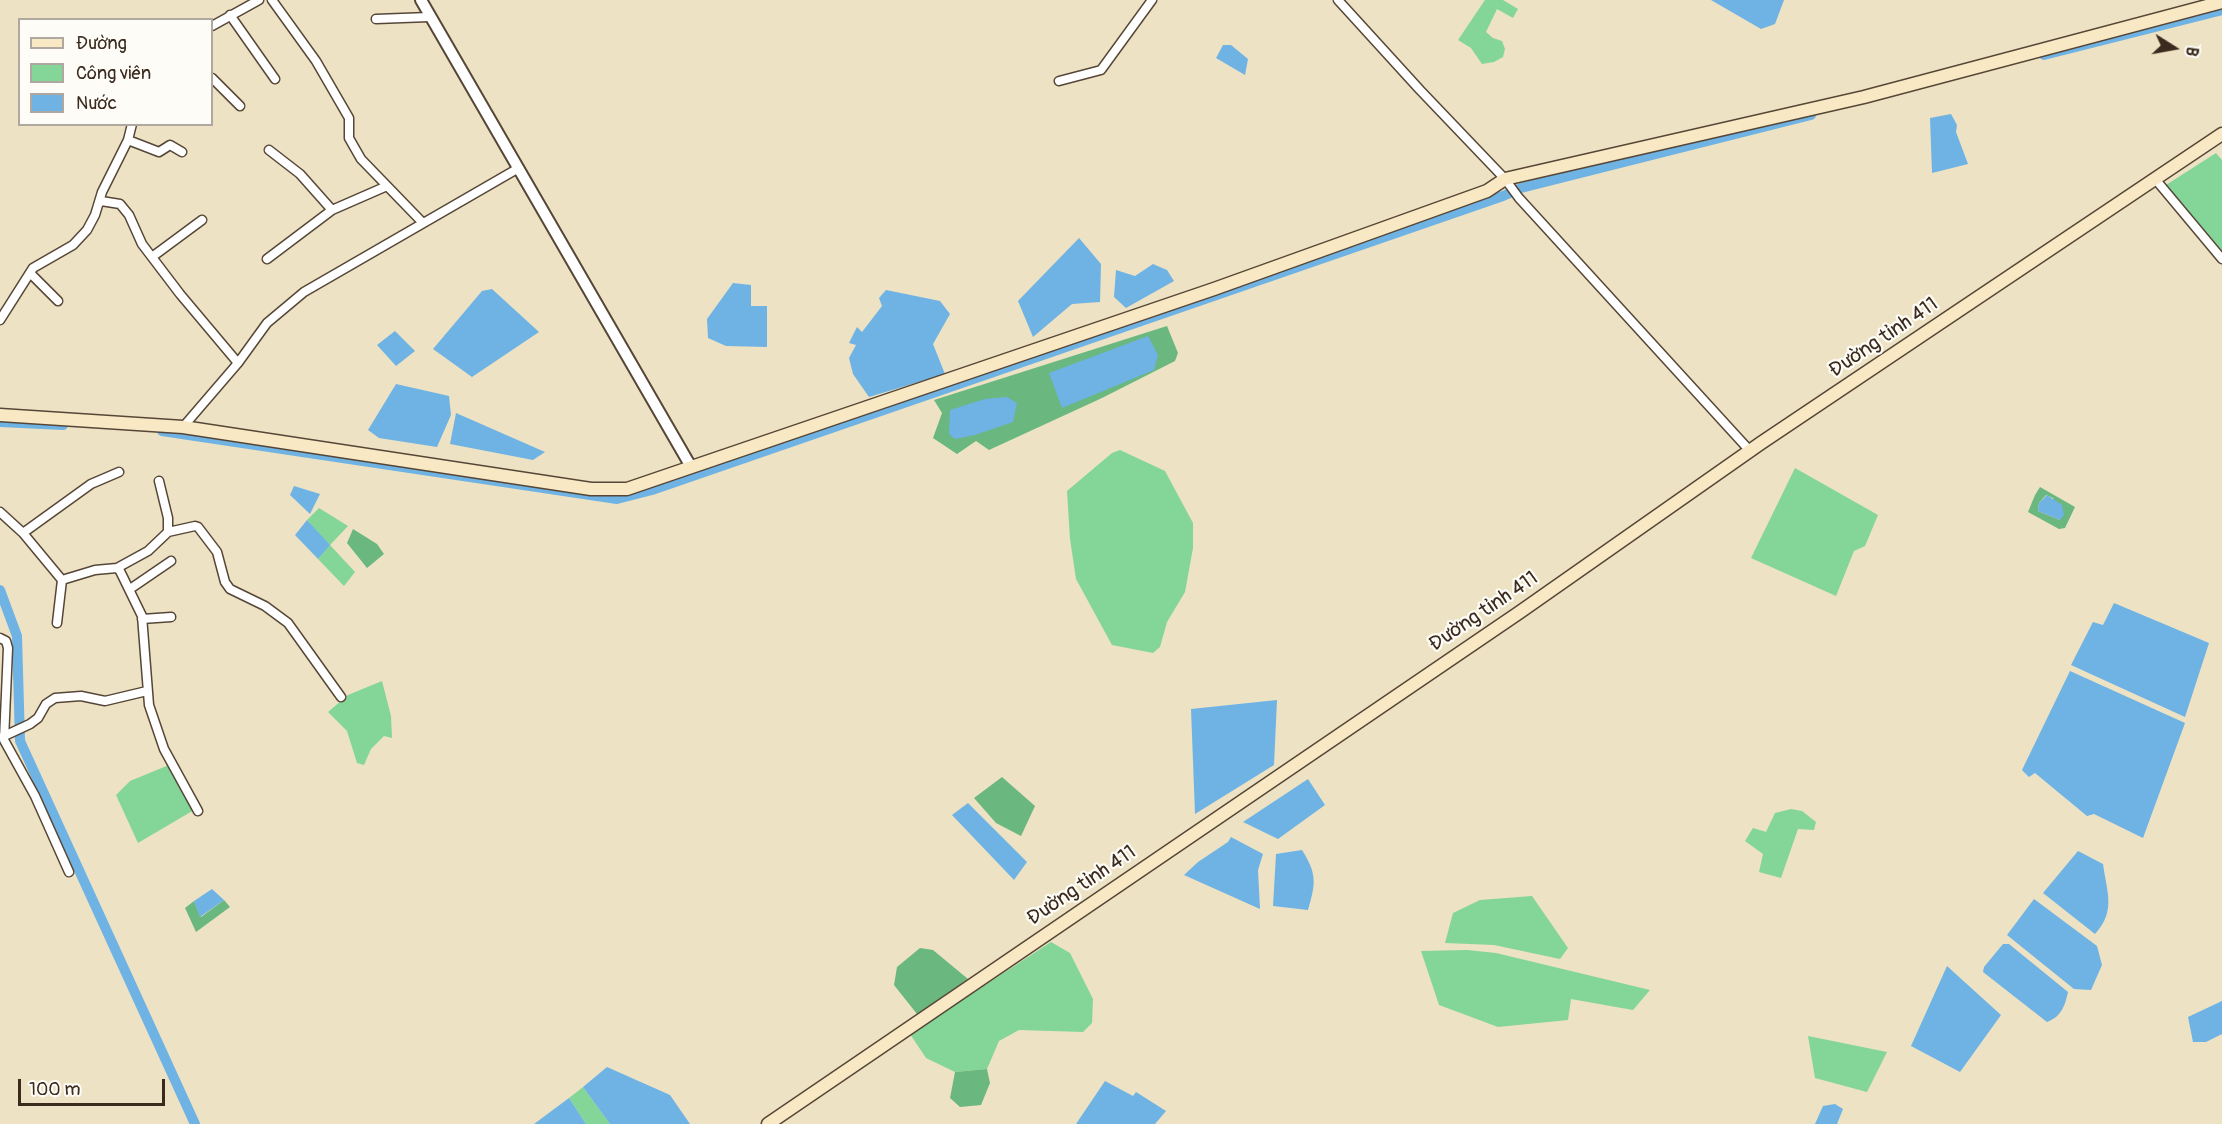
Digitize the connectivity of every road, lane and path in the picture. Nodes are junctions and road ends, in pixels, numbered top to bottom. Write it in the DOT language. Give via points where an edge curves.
graph roads {
  1 [pos="259,0"];
  2 [pos="272,0"];
  3 [pos="421,0"];
  4 [pos="1152,0"];
  5 [pos="1338,0"];
  6 [pos="2222,2"];
  7 [pos="230,15"];
  8 [pos="429,16"];
  9 [pos="376,19"];
  10 [pos="213,25"];
  11 [pos="213,79"];
  12 [pos="275,79"];
  13 [pos="1059,81"];
  14 [pos="240,106"];
  15 [pos="132,126"];
  16 [pos="2222,134"];
  17 [pos="128,140"];
  18 [pos="268,150"];
  19 [pos="182,152"];
  20 [pos="517,169"];
  21 [pos="1506,179"];
  22 [pos="2156,180"];
  23 [pos="387,186"];
  24 [pos="101,201"];
  25 [pos="332,210"];
  26 [pos="202,220"];
  27 [pos="422,222"];
  28 [pos="152,257"];
  29 [pos="267,259"];
  30 [pos="2222,259"];
  31 [pos="30,273"];
  32 [pos="58,301"];
  33 [pos="0,320"];
  34 [pos="238,363"];
  35 [pos="0,415"];
  36 [pos="183,427"];
  37 [pos="1751,452"];
  38 [pos="690,465"];
  39 [pos="119,472"];
  40 [pos="159,481"];
  41 [pos="0,512"];
  42 [pos="168,532"];
  43 [pos="23,533"];
  44 [pos="171,561"];
  45 [pos="117,568"];
  46 [pos="62,580"];
  47 [pos="130,589"];
  48 [pos="171,617"];
  49 [pos="142,620"];
  50 [pos="57,623"];
  51 [pos="0,638"];
  52 [pos="147,691"];
  53 [pos="341,697"];
  54 [pos="2,738"];
  55 [pos="198,811"];
  56 [pos="69,872"];
  57 [pos="768,1124"];
  1 -- 7 [label="street"];
  2 -- 23 [label="street" via="316,61 349,118 349,138 361,159"];
  3 -- 8 [label="street"];
  4 -- 13 [label="street" via="1101,70"];
  5 -- 21 [label="street"];
  6 -- 21 [label="main road" via="1864,97"];
  7 -- 10 [label="street"];
  7 -- 12 [label="street"];
  8 -- 9 [label="street"];
  8 -- 20 [label="street"];
  11 -- 14 [label="street"];
  15 -- 17 [label="street"];
  16 -- 22 [label="main road, Đường tỉnh 411"];
  17 -- 19 [label="street" via="159,152 170,145"];
  17 -- 24 [label="street"];
  18 -- 25 [label="street" via="300,174"];
  20 -- 27 [label="street"];
  20 -- 38 [label="street"];
  21 -- 37 [label="street" via="1519,198"];
  21 -- 38 [label="main road" via="1487,191 1214,289"];
  22 -- 30 [label="street"];
  22 -- 37 [label="main road, Đường tỉnh 411"];
  23 -- 25 [label="street"];
  23 -- 27 [label="street"];
  24 -- 28 [label="street" via="126,209"];
  24 -- 31 [label="street" via="80,239"];
  25 -- 29 [label="street"];
  26 -- 28 [label="street"];
  27 -- 34 [label="street" via="304,292 267,323"];
  28 -- 34 [label="street"];
  31 -- 32 [label="street"];
  31 -- 33 [label="street"];
  34 -- 36 [label="street"];
  35 -- 36 [label="main road"];
  36 -- 38 [label="main road" via="591,489 627,489"];
  37 -- 57 [label="main road, Đường tỉnh 411"];
  39 -- 43 [label="street" via="91,484"];
  40 -- 42 [label="street"];
  41 -- 43 [label="street"];
  42 -- 45 [label="street" via="148,551"];
  42 -- 53 [label="street" via="198,527 217,552 230,589 265,606 288,623"];
  43 -- 46 [label="street"];
  44 -- 47 [label="street"];
  45 -- 46 [label="street"];
  45 -- 47 [label="street"];
  46 -- 50 [label="street"];
  47 -- 49 [label="street"];
  48 -- 49 [label="street"];
  49 -- 52 [label="street"];
  51 -- 54 [label="street" via="8,648"];
  52 -- 54 [label="street" via="105,701 81,696 55,698 38,718"];
  52 -- 55 [label="street" via="164,748"];
  54 -- 56 [label="street" via="35,796"];
}
